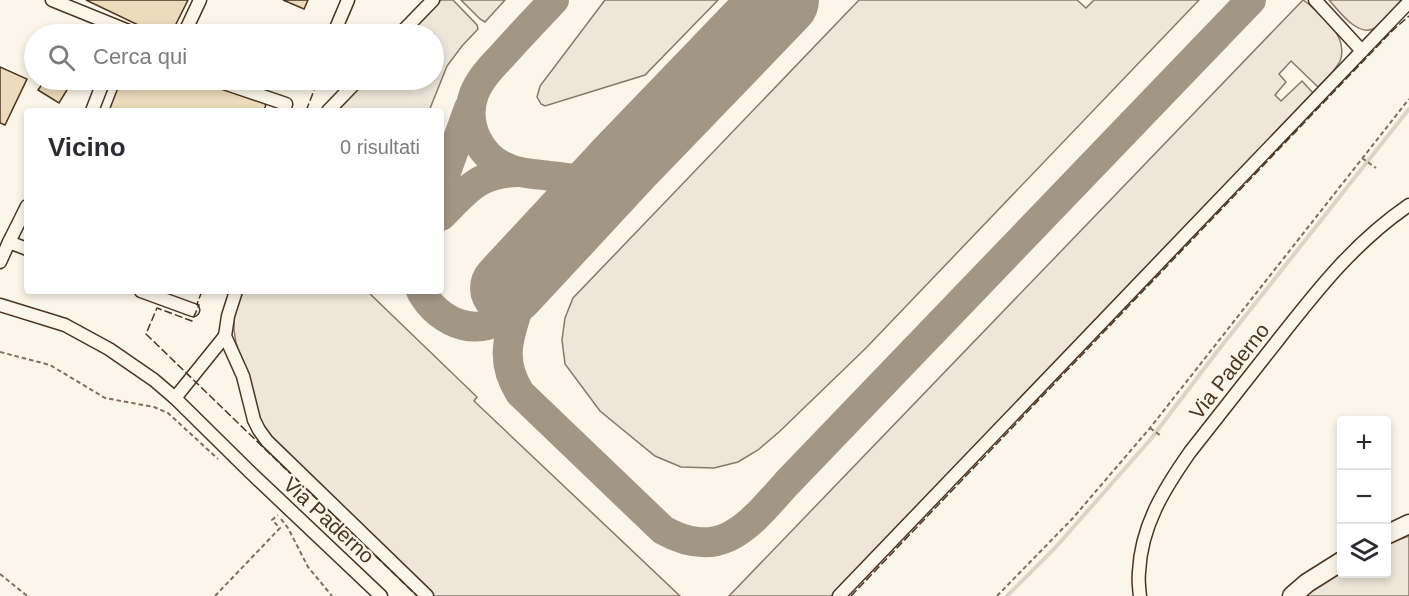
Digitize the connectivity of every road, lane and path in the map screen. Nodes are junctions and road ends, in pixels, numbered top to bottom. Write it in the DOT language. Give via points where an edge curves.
graph roads {
  1 [pos="52,0"];
  2 [pos="200,0"];
  3 [pos="348,0"];
  4 [pos="433,0"];
  5 [pos="1315,0"];
  6 [pos="1409,2"];
  7 [pos="111,24"];
  8 [pos="189,24"];
  9 [pos="338,24"];
  10 [pos="410,24"];
  11 [pos="1362,51"];
  12 [pos="100,90"];
  13 [pos="244,90"];
  14 [pos="348,90"];
  15 [pos="1409,99"];
  16 [pos="93,108"];
  17 [pos="285,108"];
  18 [pos="331,108"];
  19 [pos="1362,158"];
  20 [pos="1376,168"];
  21 [pos="1409,205"];
  22 [pos="24,212"];
  23 [pos="9,243"];
  24 [pos="24,248"];
  25 [pos="0,262"];
  26 [pos="153,294"];
  27 [pos="235,294"];
  28 [pos="0,304"];
  29 [pos="193,310"];
  30 [pos="225,336"];
  31 [pos="0,352"];
  32 [pos="175,398"];
  33 [pos="1152,429"];
  34 [pos="1161,436"];
  35 [pos="221,461"];
  36 [pos="1409,524"];
  37 [pos="1391,533"];
  38 [pos="1337,564"];
  39 [pos="0,574"];
  40 [pos="30,596"];
  41 [pos="215,596"];
  42 [pos="332,596"];
  43 [pos="381,596"];
  44 [pos="427,596"];
  45 [pos="839,596"];
  46 [pos="997,596"];
  47 [pos="1140,596"];
  48 [pos="1292,596"];
  1 -- 7 [label="street"];
  2 -- 8 [label="street"];
  3 -- 9 [label="street"];
  4 -- 10 [label="street"];
  5 -- 11 [label="street"];
  6 -- 11 [label="street"];
  11 -- 45 [label="street"];
  12 -- 16 [label="street"];
  13 -- 17 [label="street" via="286,104"];
  14 -- 18 [label="street"];
  15 -- 19 [label="path"];
  19 -- 20 [label="path"];
  19 -- 33 [label="path"];
  21 -- 47 [label="street, Via Paderno" via="1327,278 1172,477 1149,521 1139,572"];
  22 -- 23 [label="street"];
  23 -- 24 [label="street"];
  23 -- 25 [label="street"];
  26 -- 29 [label="street"];
  27 -- 30 [label="street"];
  28 -- 32 [label="street, Via Paderno" via="65,325 109,349"];
  30 -- 32 [label="street"];
  30 -- 44 [label="street" via="243,376 254,420 267,441"];
  31 -- 35 [label="path" via="50,365 105,398 168,413"];
  32 -- 43 [label="street, Via Paderno"];
  33 -- 34 [label="path"];
  33 -- 46 [label="path"];
  36 -- 37 [label="highway"];
  38 -- 48 [label="highway"];
  39 -- 40 [label="path"];
  41 -- 42 [label="path" via="280,528 272,520 278,514 308,567"];
}
